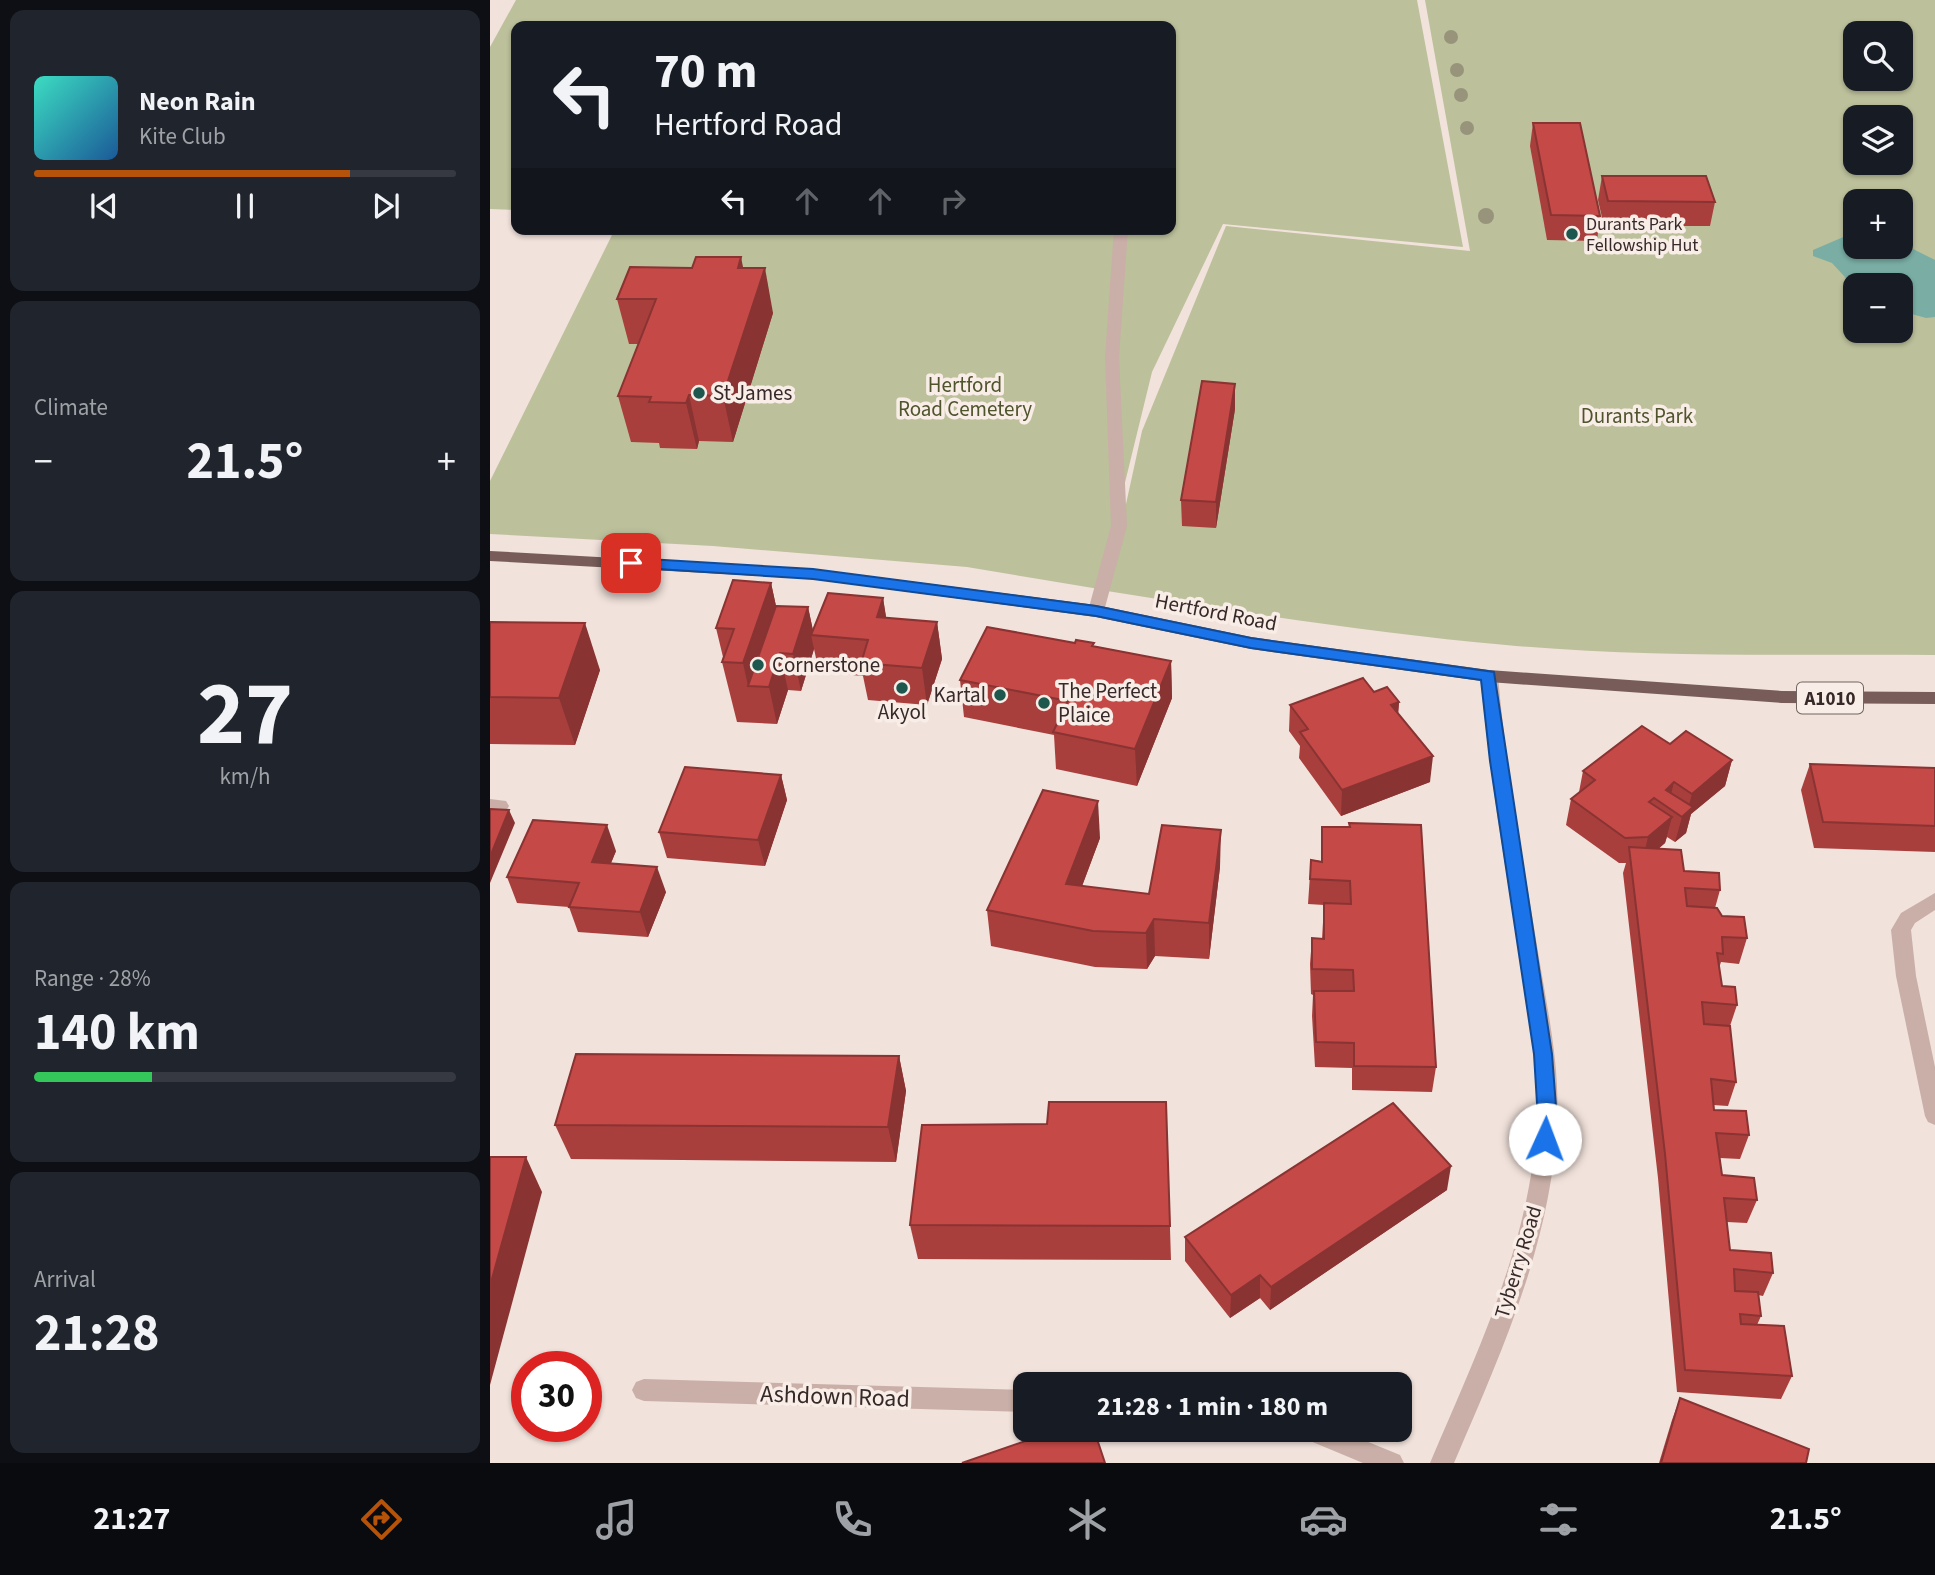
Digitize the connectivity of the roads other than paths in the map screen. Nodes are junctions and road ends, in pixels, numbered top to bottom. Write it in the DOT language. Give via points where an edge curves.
graph roads {
  1 [pos="1121,235"];
  2 [pos="490,556"];
  3 [pos="1096,611"];
  4 [pos="1489,676"];
  5 [pos="1935,698"];
  6 [pos="1935,900"];
  7 [pos="1935,1116"];
  8 [pos="644,1390"];
  9 [pos="1013,1401"];
  10 [pos="1340,1442"];
  11 [pos="1392,1463"];
  12 [pos="1442,1463"];
  1 -- 3 [label="street" via="1112,357 1119,526"];
  2 -- 3 [label="main road, Hertford Road / A1010" via="813,574"];
  3 -- 4 [label="main road, Hertford Road / A1010" via="1251,643"];
  4 -- 5 [label="main road, Hertford Road / A1010" via="1759,696"];
  4 -- 12 [label="street, Tyberry Road" via="1543,1054 1548,1120 1531,1236 1492,1347"];
  6 -- 7 [label="street" via="1908,918 1901,930"];
  8 -- 9 [label="street, Ashdown Road"];
  10 -- 11 [label="street"];
}
